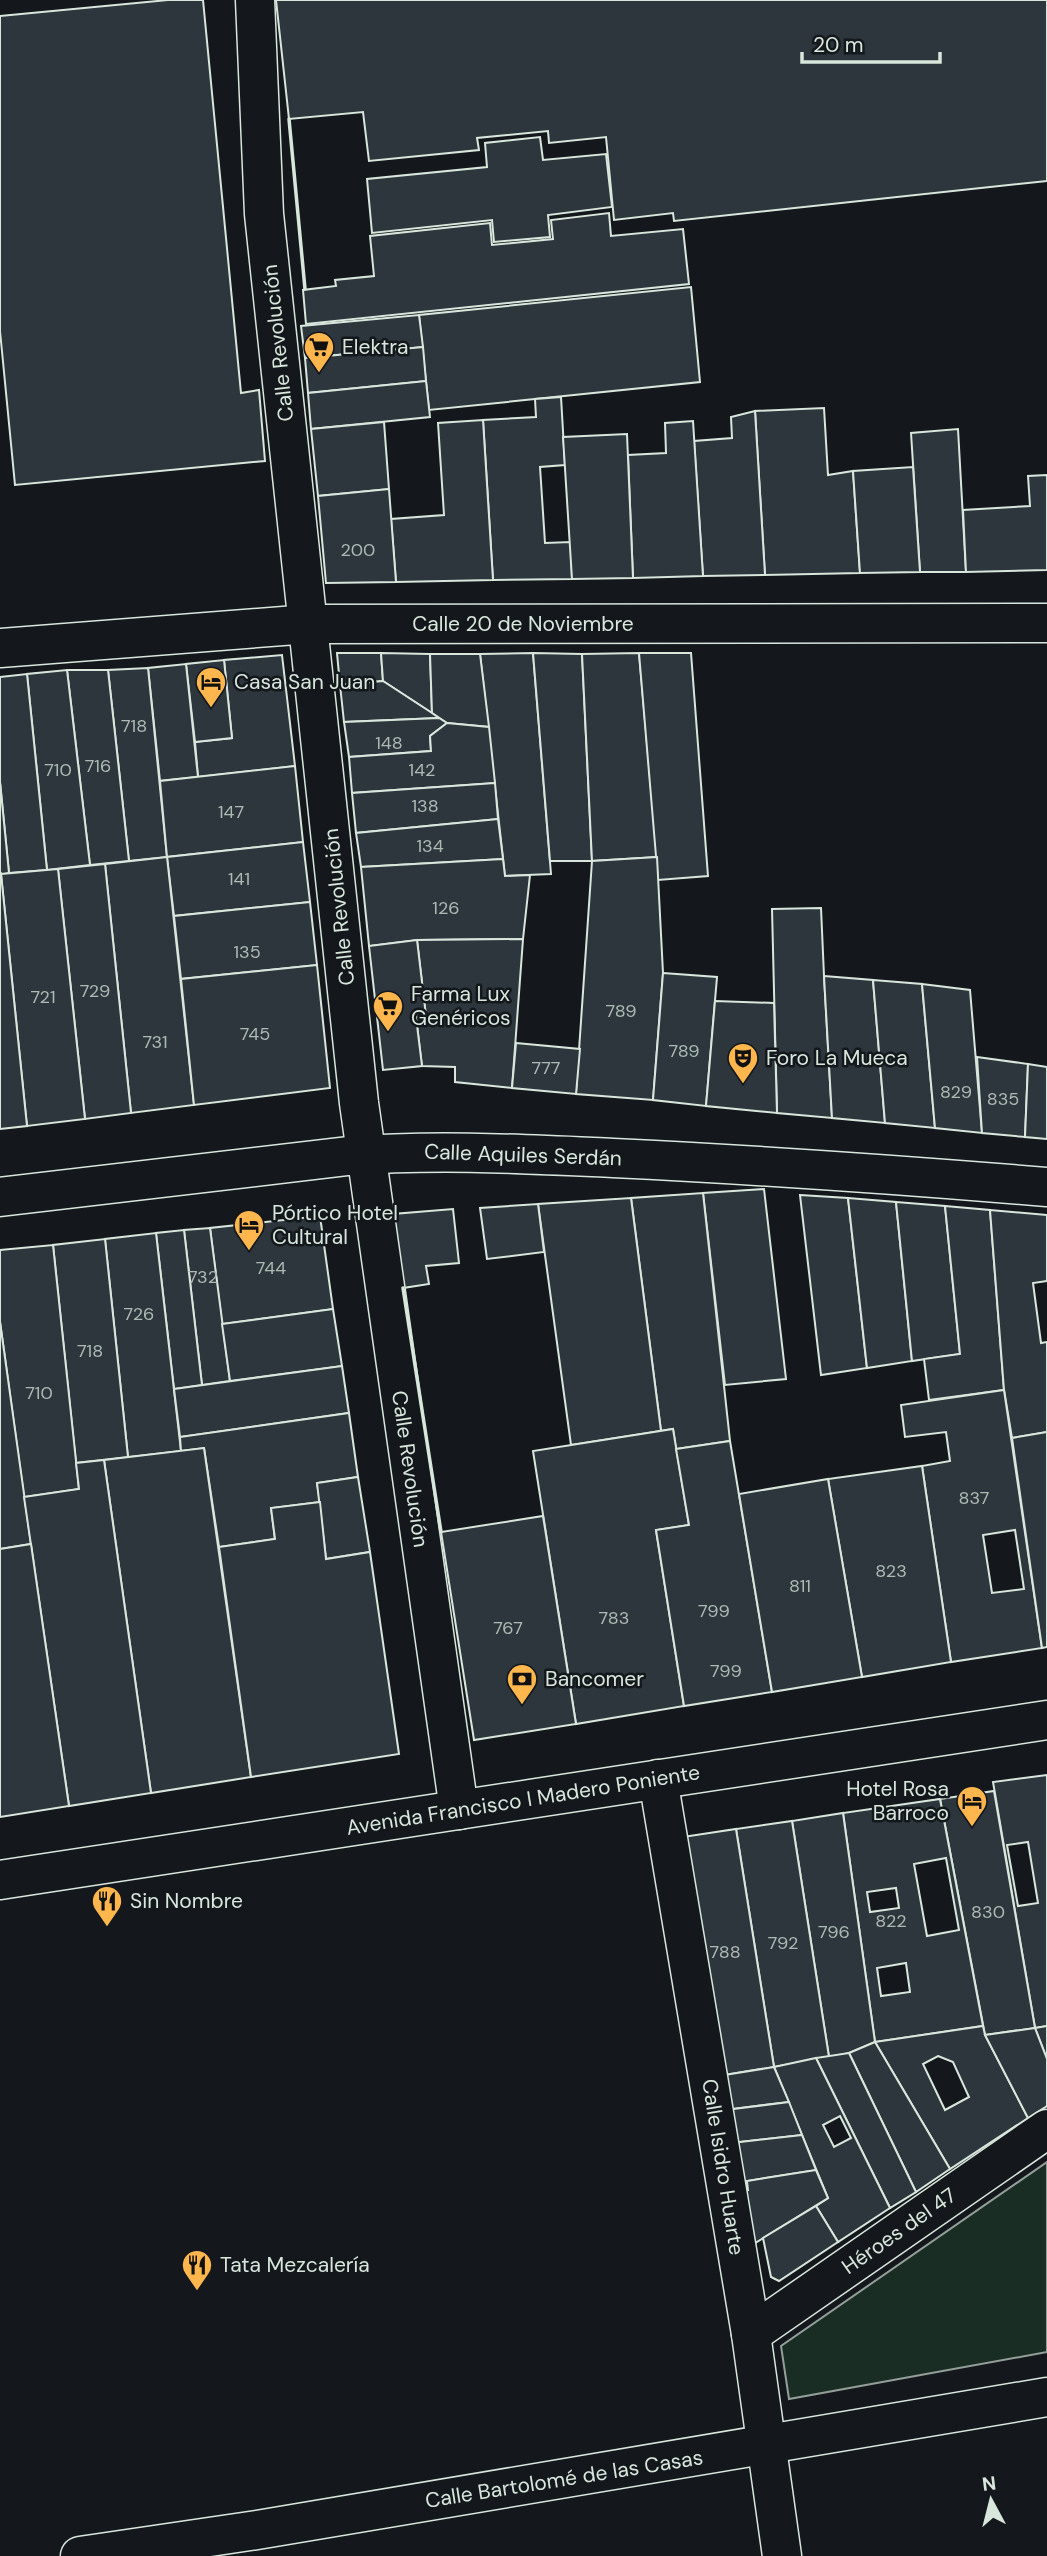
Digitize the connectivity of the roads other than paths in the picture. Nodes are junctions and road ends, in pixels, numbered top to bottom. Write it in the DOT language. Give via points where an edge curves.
graph roads {
  1 [pos="255,0"];
  2 [pos="1047,623"];
  3 [pos="309,624"];
  4 [pos="0,648"];
  5 [pos="366,1154"];
  6 [pos="1047,1187"];
  7 [pos="0,1198"];
  8 [pos="1047,1720"];
  9 [pos="657,1779"];
  10 [pos="459,1810"];
  11 [pos="0,1880"];
  12 [pos="1047,2129"];
  13 [pos="751,2334"];
  14 [pos="1047,2397"];
  15 [pos="766,2446"];
  16 [pos="258,2543"];
  17 [pos="80,2556"];
  18 [pos="782,2556"];
  1 -- 3 [label="street, Calle Revolución" via="264,214"];
  2 -- 3 [label="street, Calle 20 de Noviembre"];
  3 -- 4 [label="street, Calle 20 de Noviembre"];
  3 -- 5 [label="street, Calle Revolución"];
  5 -- 6 [label="street, Calle Aquiles Serdán" via="457,1151 779,1166"];
  5 -- 7 [label="street, Calle Aquiles Serdán"];
  5 -- 10 [label="street, Calle Revolución"];
  8 -- 9 [label="street, Avenida Francisco I Madero Poniente"];
  9 -- 10 [label="street, Avenida Francisco I Madero Poniente"];
  9 -- 13 [label="street, Calle Isidro Huarte"];
  10 -- 11 [label="street, Avenida Francisco I Madero Poniente"];
  12 -- 13 [label="street, Héroes del 47"];
  13 -- 15 [label="street, Calle Isidro Huarte"];
  14 -- 15 [label="street, Calle Bartolomé de las Casas"];
  15 -- 16 [label="street, Calle Bartolomé de las Casas"];
  15 -- 18 [label="street, Calle Isidro Huarte"];
  16 -- 17 [label="street, Calle Bartolomé de las Casas"];
}
